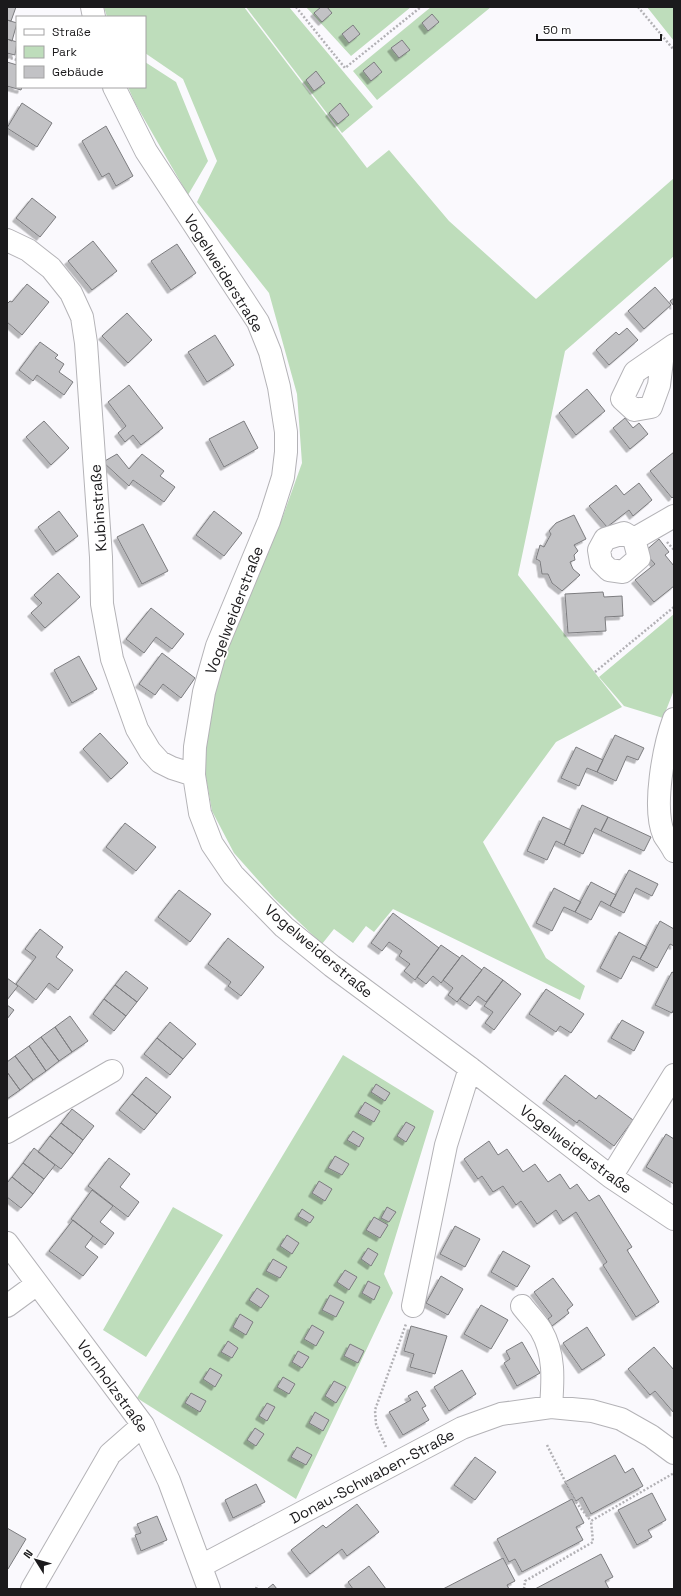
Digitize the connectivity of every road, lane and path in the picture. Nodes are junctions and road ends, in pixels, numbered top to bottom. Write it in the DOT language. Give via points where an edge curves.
graph roads {
  1 [pos="296,7"];
  2 [pos="421,7"];
  3 [pos="638,7"];
  4 [pos="674,50"];
  5 [pos="114,88"];
  6 [pos="7,240"];
  7 [pos="674,516"];
  8 [pos="634,539"];
  9 [pos="674,607"];
  10 [pos="596,672"];
  11 [pos="674,719"];
  12 [pos="194,775"];
  13 [pos="674,851"];
  14 [pos="470,1068"];
  15 [pos="112,1071"];
  16 [pos="674,1075"];
  17 [pos="7,1132"];
  18 [pos="611,1177"];
  19 [pos="674,1219"];
  20 [pos="7,1243"];
  21 [pos="37,1284"];
  22 [pos="7,1306"];
  23 [pos="413,1306"];
  24 [pos="522,1306"];
  25 [pos="551,1407"];
  26 [pos="143,1425"];
  27 [pos="547,1445"];
  28 [pos="674,1453"];
  29 [pos="395,1465"];
  30 [pos="674,1473"];
  31 [pos="591,1521"];
  32 [pos="201,1566"];
  33 [pos="257,1585"];
  34 [pos="32,1589"];
  35 [pos="209,1589"];
  36 [pos="256,1589"];
  37 [pos="524,1589"];
  1 -- 2 [label="path" via="345,68"];
  3 -- 4 [label="path"];
  5 -- 12 [label="street, Vogelweiderstraße" via="146,151 258,322 270,352 279,387 286,432 283,477 272,513 217,646 204,692 195,747"];
  6 -- 12 [label="street, Kubinstraße" via="28,250 51,268 71,293 82,317 101,550 102,604 112,659 137,729 150,751 160,762"];
  7 -- 8 [label="street"];
  9 -- 10 [label="path"];
  11 -- 13 [label="street" via="667,738 660,815 664,834"];
  12 -- 14 [label="street, Vogelweiderstraße" via="200,813 207,832 233,875 284,927 332,966"];
  14 -- 18 [label="street, Vogelweiderstraße"];
  14 -- 23 [label="street" via="446,1145"];
  15 -- 17 [label="street"];
  16 -- 18 [label="street"];
  18 -- 19 [label="street, Vogelweiderstraße"];
  20 -- 21 [label="street, Vornholzstraße"];
  21 -- 22 [label="street"];
  21 -- 26 [label="street, Vornholzstraße"];
  23 -- 29 [label="path" via="375,1410 376,1424"];
  24 -- 25 [label="street" via="541,1331 550,1351 553,1373"];
  25 -- 28 [label="street, Donau-Schwaben-Straße" via="592,1411 621,1419"];
  25 -- 29 [label="street, Donau-Schwaben-Straße" via="501,1414 462,1428"];
  26 -- 32 [label="street, Vornholzstraße" via="169,1481"];
  26 -- 34 [label="street" via="110,1454"];
  27 -- 31 [label="path" via="575,1500"];
  29 -- 32 [label="street, Donau-Schwaben-Straße"];
  30 -- 31 [label="path"];
  31 -- 37 [label="path" via="593,1542 525,1582"];
  32 -- 35 [label="street, Vornholzstraße"];
  33 -- 36 [label="path"];
}
